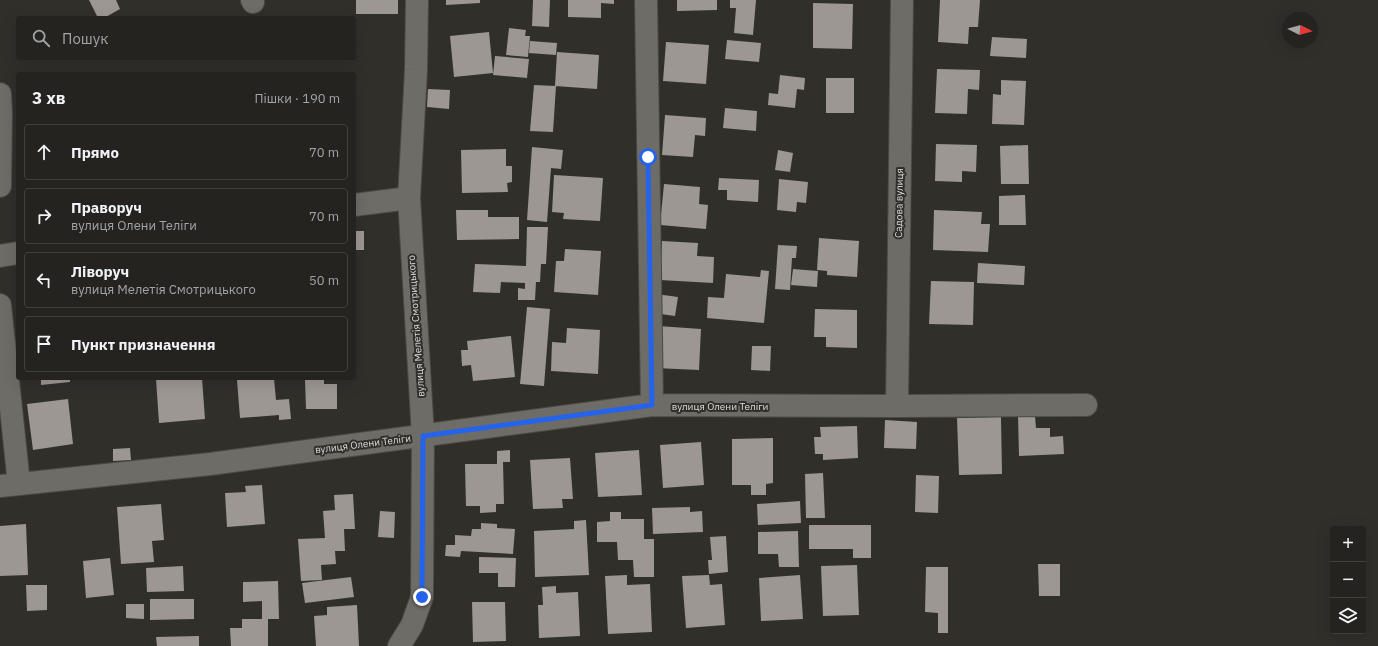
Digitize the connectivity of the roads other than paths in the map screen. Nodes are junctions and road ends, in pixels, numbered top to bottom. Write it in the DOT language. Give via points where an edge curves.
graph roads {
  1 [pos="417,0"];
  2 [pos="646,0"];
  3 [pos="902,0"];
  4 [pos="0,94"];
  5 [pos="0,186"];
  6 [pos="408,198"];
  7 [pos="356,206"];
  8 [pos="16,253"];
  9 [pos="0,256"];
  10 [pos="0,305"];
  11 [pos="652,405"];
  12 [pos="1086,405"];
  13 [pos="897,406"];
  14 [pos="423,436"];
  15 [pos="10,485"];
  16 [pos="399,646"];
  1 -- 6 [label="street, вулиця Мелетія Смотрицького" via="416,70"];
  2 -- 11 [label="street"];
  3 -- 13 [label="street, Садова вулиця"];
  4 -- 5 [label="street"];
  6 -- 7 [label="street"];
  6 -- 14 [label="street, вулиця Мелетія Смотрицького"];
  8 -- 9 [label="street"];
  10 -- 15 [label="street"];
  11 -- 13 [label="street, вулиця Олени Теліги"];
  11 -- 14 [label="street, вулиця Олени Теліги"];
  12 -- 13 [label="street, вулиця Олени Теліги"];
  14 -- 15 [label="street, вулиця Олени Теліги" via="210,464"];
  14 -- 16 [label="street, вулиця Мелетія Смотрицького" via="422,597 412,624"];
}
